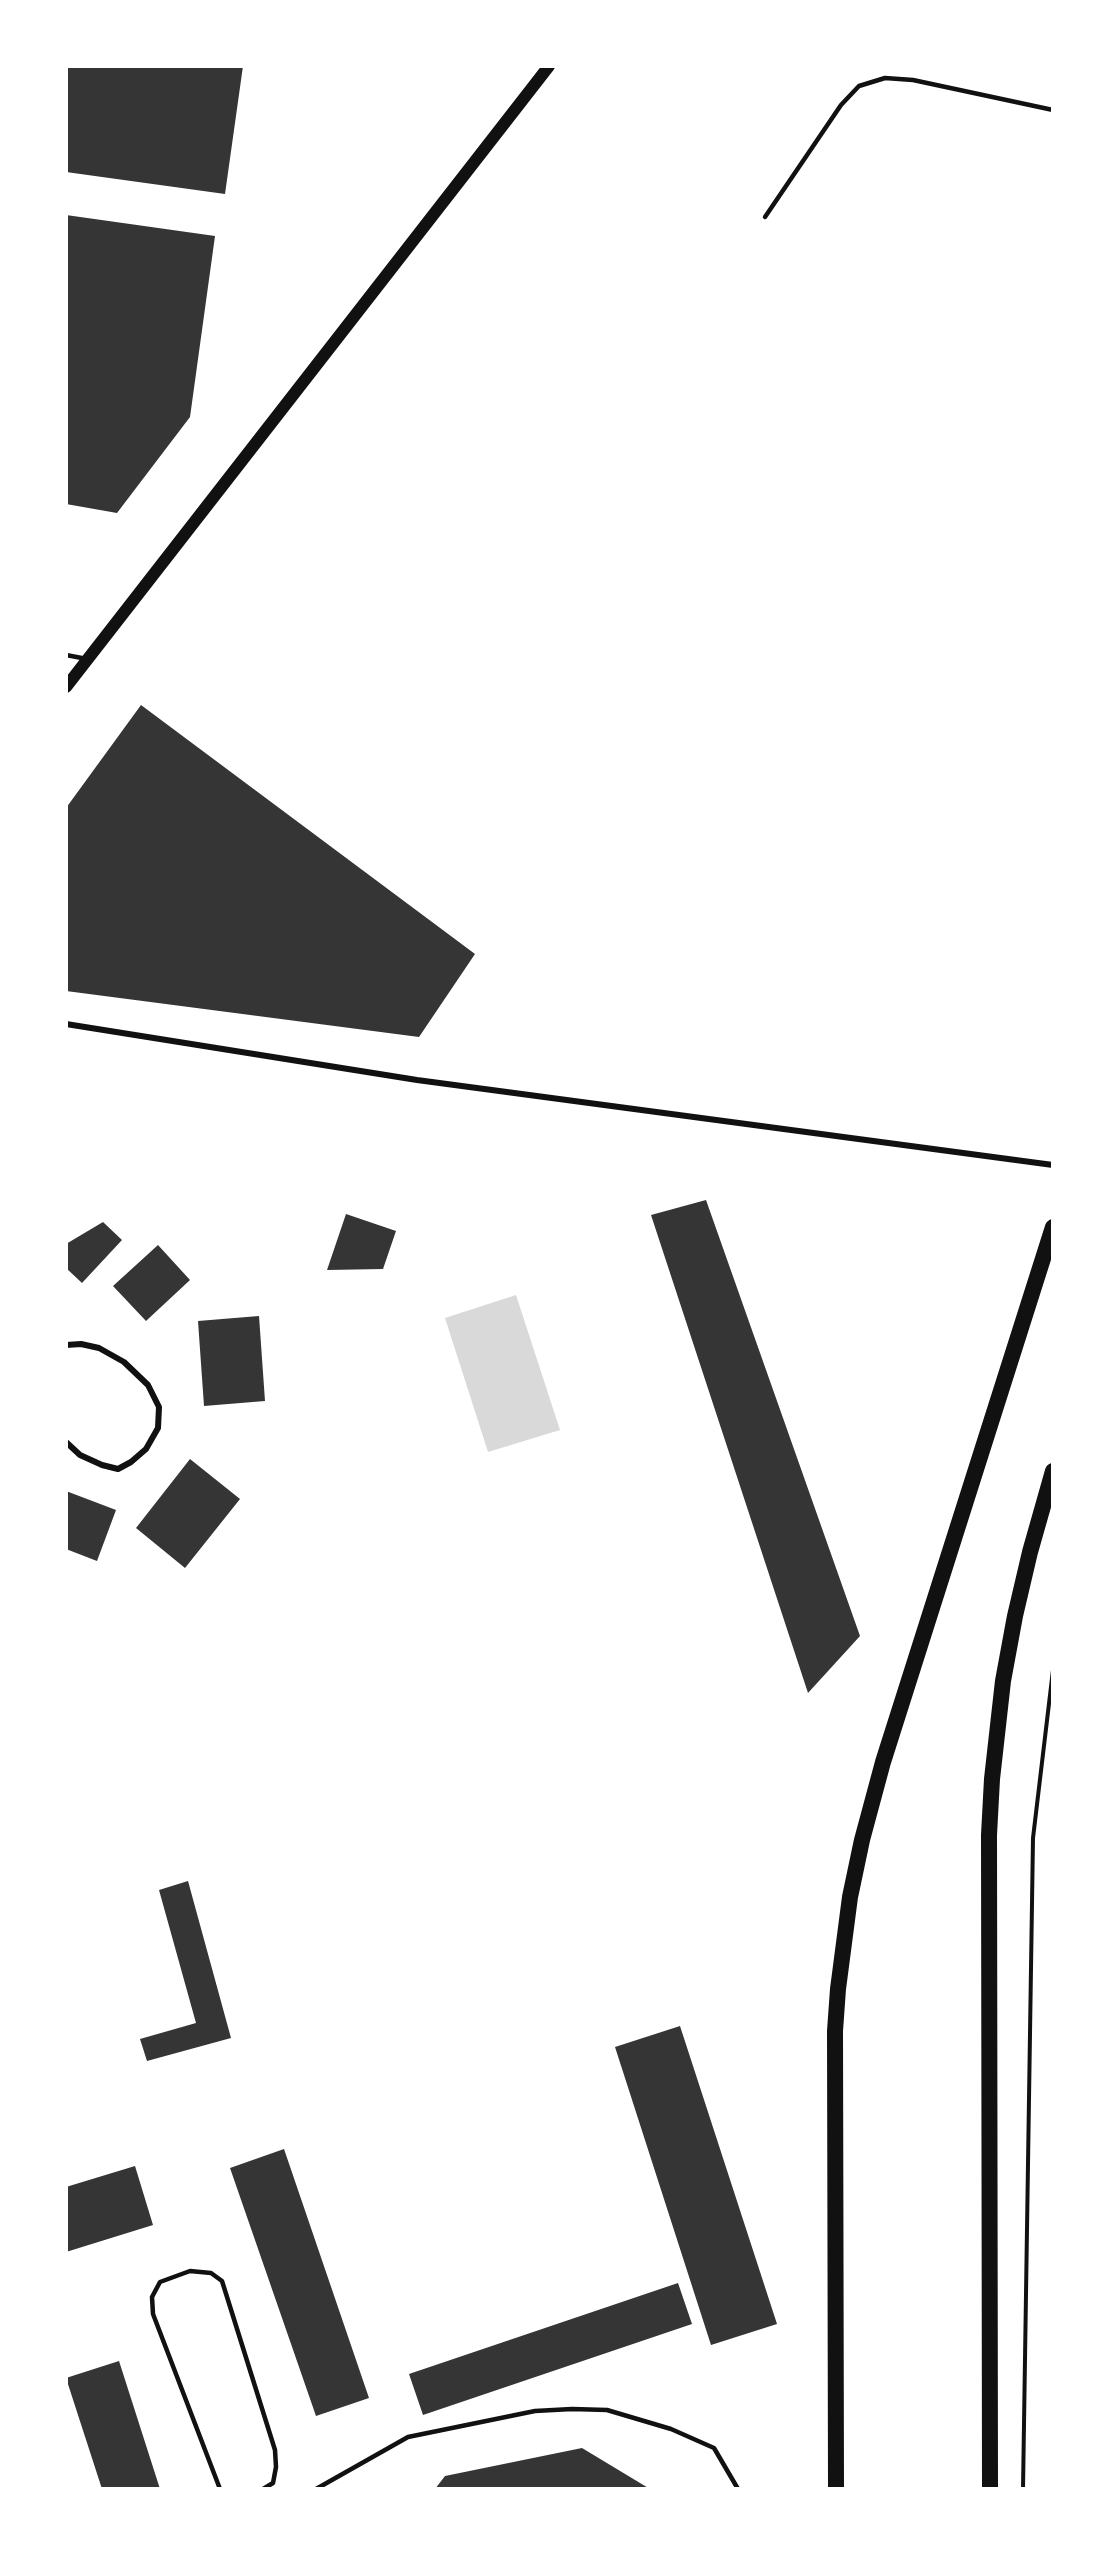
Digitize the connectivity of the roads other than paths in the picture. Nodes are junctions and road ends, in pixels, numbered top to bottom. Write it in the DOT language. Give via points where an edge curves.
graph roads {
  1 [pos="549,66"];
  2 [pos="1053,110"];
  3 [pos="765,217"];
  4 [pos="66,656"];
  5 [pos="87,659"];
  6 [pos="66,687"];
  7 [pos="66,1024"];
  8 [pos="1053,1165"];
  9 [pos="1053,1227"];
  10 [pos="66,1345"];
  11 [pos="66,1442"];
  12 [pos="1053,1471"];
  13 [pos="220,2489"];
  14 [pos="263,2489"];
  15 [pos="316,2489"];
  16 [pos="738,2489"];
  17 [pos="836,2489"];
  18 [pos="990,2489"];
  1 -- 5 [label="main road"];
  2 -- 3 [label="lane" via="913,80 885,78 859,86 841,105"];
  4 -- 5 [label="lane"];
  5 -- 6 [label="main road"];
  7 -- 8 [label="street" via="417,1080"];
  9 -- 17 [label="highway" via="883,1762 850,1897 835,2031"];
  10 -- 11 [label="street" via="99,1348 124,1362 148,1385 159,1407 158,1428 146,1449 118,1468 80,1455"];
  12 -- 18 [label="highway" via="1015,1616 991,1790"];
  13 -- 14 [label="lane" via="153,2314 152,2297 160,2282 190,2271 211,2273 222,2281 275,2450 273,2483"];
  15 -- 16 [label="lane" via="408,2437 535,2411 607,2410 671,2428 714,2448"];
}
